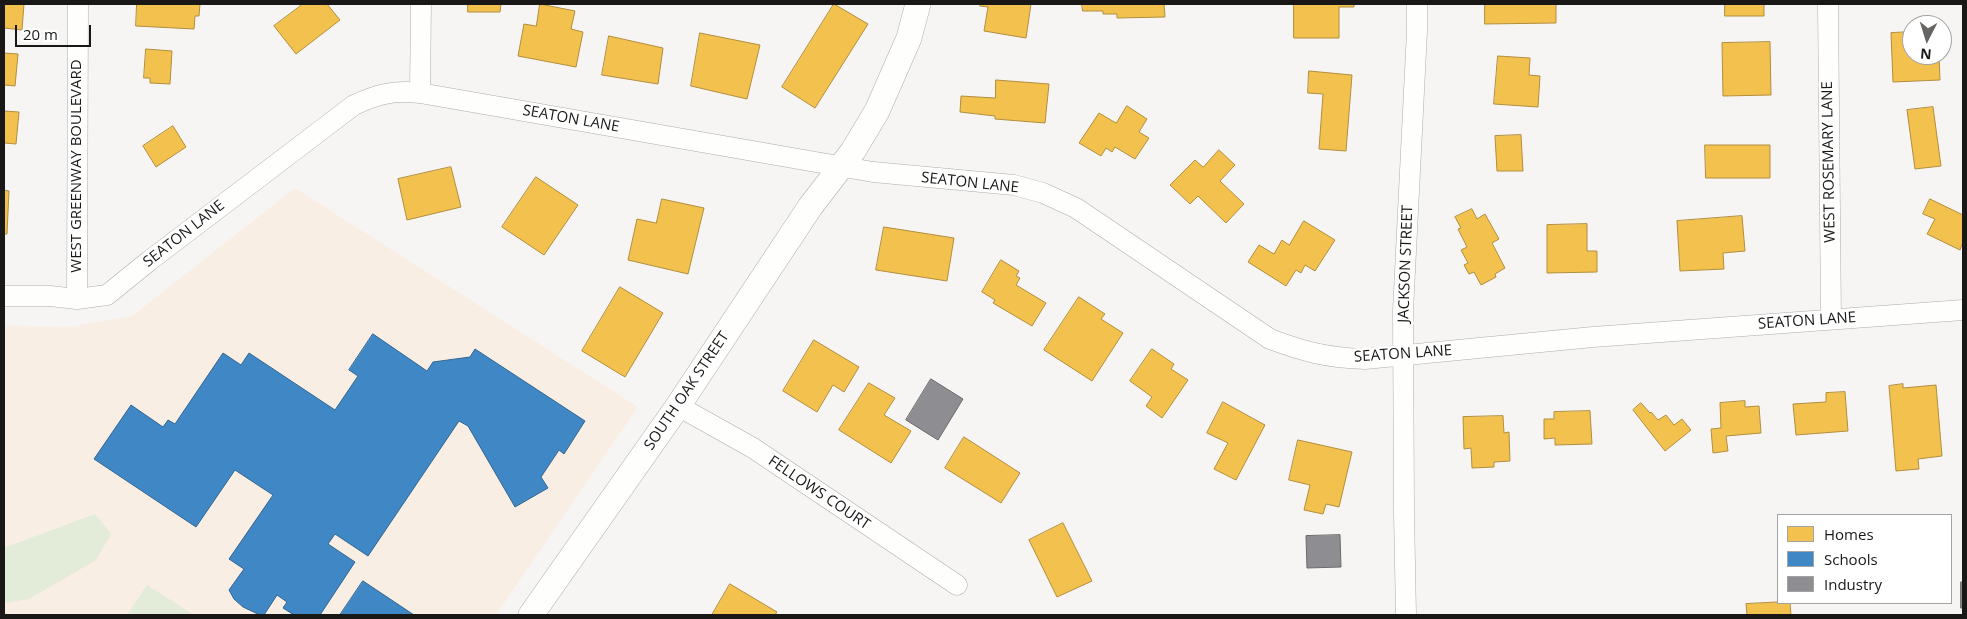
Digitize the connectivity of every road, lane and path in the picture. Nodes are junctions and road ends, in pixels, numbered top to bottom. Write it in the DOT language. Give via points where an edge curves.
graph roads {
  1 [pos="78,4"];
  2 [pos="421,4"];
  3 [pos="918,4"];
  4 [pos="1417,4"];
  5 [pos="1828,4"];
  6 [pos="420,93"];
  7 [pos="842,167"];
  8 [pos="4,296"];
  9 [pos="77,299"];
  10 [pos="1963,310"];
  11 [pos="1831,319"];
  12 [pos="1403,355"];
  13 [pos="678,406"];
  14 [pos="957,585"];
  15 [pos="531,615"];
  16 [pos="1406,615"];
  1 -- 9 [label="street, WEST GREENWAY BOULEVARD"];
  2 -- 6 [label="street"];
  3 -- 7 [label="street, SOUTH OAK STREET" via="909,38 877,111"];
  4 -- 12 [label="street, JACKSON STREET"];
  5 -- 11 [label="street, WEST ROSEMARY LANE"];
  6 -- 7 [label="street, SEATON LANE"];
  6 -- 9 [label="street, SEATON LANE" via="402,91 375,95 354,105 107,295"];
  7 -- 12 [label="street, SEATON LANE" via="892,175 1014,185 1043,193 1076,208 1270,339 1303,351 1337,358"];
  7 -- 13 [label="street, SOUTH OAK STREET" via="810,207"];
  8 -- 9 [label="street, SEATON LANE"];
  10 -- 11 [label="street, SEATON LANE"];
  11 -- 12 [label="street, SEATON LANE"];
  12 -- 16 [label="street, JACKSON STREET"];
  13 -- 14 [label="street, FELLOWS COURT" via="753,448"];
  13 -- 15 [label="street, SOUTH OAK STREET"];
}
